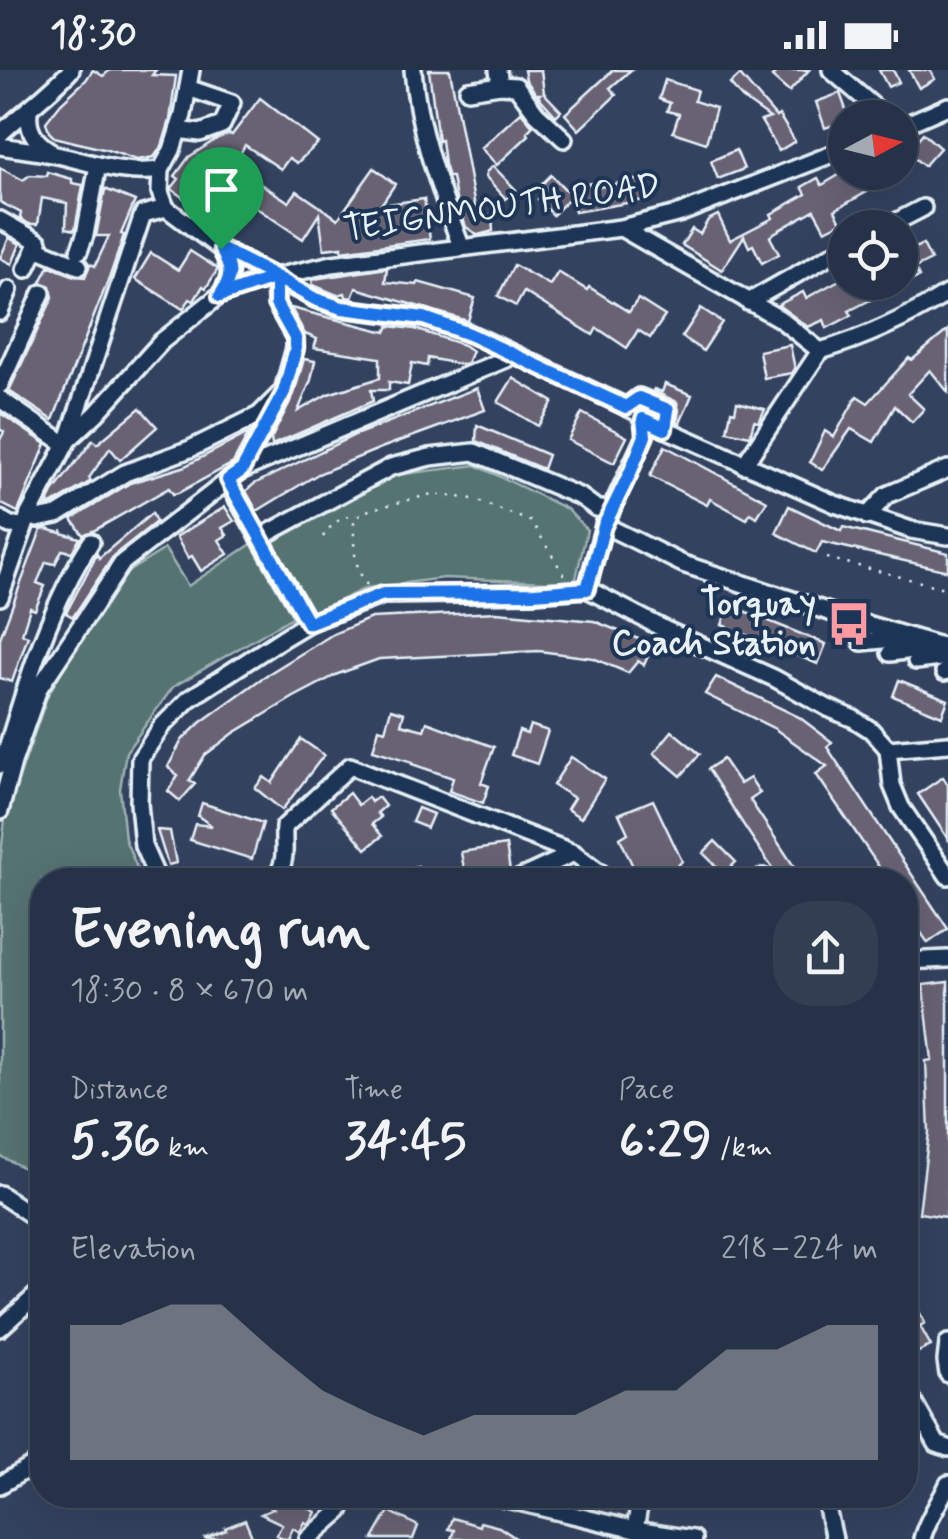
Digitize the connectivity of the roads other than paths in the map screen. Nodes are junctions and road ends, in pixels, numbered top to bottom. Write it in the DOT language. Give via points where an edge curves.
graph roads {
  1 [pos="71,70"];
  2 [pos="192,70"];
  3 [pos="413,70"];
  4 [pos="841,73"];
  5 [pos="499,78"];
  6 [pos="188,88"];
  7 [pos="468,90"];
  8 [pos="869,100"];
  9 [pos="948,106"];
  10 [pos="24,113"];
  11 [pos="0,119"];
  12 [pos="918,119"];
  13 [pos="178,130"];
  14 [pos="0,134"];
  15 [pos="564,140"];
  16 [pos="0,146"];
  17 [pos="57,155"];
  18 [pos="828,156"];
  19 [pos="98,166"];
  20 [pos="162,170"];
  21 [pos="166,208"];
  22 [pos="923,208"];
  23 [pos="918,211"];
  24 [pos="0,220"];
  25 [pos="621,228"];
  26 [pos="461,246"];
  27 [pos="36,248"];
  28 [pos="221,249"];
  29 [pos="828,257"];
  30 [pos="26,269"];
  31 [pos="276,277"];
  32 [pos="10,290"];
  33 [pos="42,293"];
  34 [pos="947,294"];
  35 [pos="220,296"];
  36 [pos="748,302"];
  37 [pos="0,312"];
  38 [pos="820,351"];
  39 [pos="515,355"];
  40 [pos="0,385"];
  41 [pos="284,392"];
  42 [pos="0,398"];
  43 [pos="626,407"];
  44 [pos="643,419"];
  45 [pos="665,429"];
  46 [pos="66,442"];
  47 [pos="744,465"];
  48 [pos="948,469"];
  49 [pos="242,470"];
  50 [pos="228,480"];
  51 [pos="867,516"];
  52 [pos="608,518"];
  53 [pos="0,519"];
  54 [pos="26,520"];
  55 [pos="948,536"];
  56 [pos="261,537"];
  57 [pos="91,542"];
  58 [pos="579,590"];
  59 [pos="0,597"];
  60 [pos="308,623"];
  61 [pos="911,637"];
  62 [pos="862,642"];
  63 [pos="890,653"];
  64 [pos="946,659"];
  65 [pos="916,662"];
  66 [pos="948,744"];
  67 [pos="888,749"];
  68 [pos="0,772"];
  69 [pos="0,811"];
  70 [pos="574,853"];
  71 [pos="153,868"];
  72 [pos="281,868"];
  73 [pos="542,868"];
  74 [pos="594,868"];
  75 [pos="948,876"];
  76 [pos="948,959"];
  77 [pos="918,961"];
  78 [pos="0,1194"];
  79 [pos="30,1212"];
  80 [pos="30,1301"];
  81 [pos="0,1328"];
  82 [pos="948,1343"];
  83 [pos="948,1374"];
  84 [pos="918,1410"];
  85 [pos="948,1448"];
  86 [pos="30,1467"];
  87 [pos="948,1484"];
  88 [pos="0,1486"];
  89 [pos="341,1508"];
  90 [pos="544,1508"];
  91 [pos="639,1508"];
  92 [pos="827,1508"];
  93 [pos="635,1530"];
  94 [pos="308,1539"];
  95 [pos="693,1539"];
  96 [pos="834,1539"];
  97 [pos="922,1539"];
  1 -- 10 [label="street"];
  2 -- 6 [label="street"];
  3 -- 26 [label="street" via="430,160"];
  4 -- 8 [label="street"];
  5 -- 7 [label="street"];
  5 -- 15 [label="street" via="516,86"];
  6 -- 13 [label="street"];
  6 -- 13 [label="street" via="232,102 222,125 200,133"];
  9 -- 12 [label="street"];
  10 -- 11 [label="street"];
  10 -- 14 [label="street"];
  10 -- 17 [label="street" via="38,144"];
  13 -- 20 [label="street"];
  16 -- 17 [label="street"];
  17 -- 19 [label="street"];
  18 -- 25 [label="street, TEIGNMOUTH ROAD" via="681,213"];
  19 -- 20 [label="street"];
  19 -- 27 [label="street" via="79,258"];
  20 -- 21 [label="street"];
  21 -- 28 [label="street"];
  21 -- 46 [label="street" via="142,214"];
  22 -- 23 [label="street"];
  24 -- 27 [label="street" via="39,242"];
  25 -- 26 [label="street, TEIGNMOUTH ROAD"];
  25 -- 36 [label="street"];
  26 -- 31 [label="street, TEIGNMOUTH ROAD"];
  27 -- 30 [label="street"];
  28 -- 31 [label="street"];
  28 -- 35 [label="street" via="231,272"];
  29 -- 36 [label="street"];
  31 -- 35 [label="street, TEIGNMOUTH ROAD"];
  31 -- 39 [label="street" via="342,308 424,318"];
  31 -- 41 [label="street" via="276,304 296,348"];
  32 -- 37 [label="street"];
  33 -- 40 [label="street"];
  34 -- 38 [label="street"];
  35 -- 46 [label="street, TEIGNMOUTH ROAD" via="162,341"];
  36 -- 38 [label="street"];
  38 -- 47 [label="street"];
  39 -- 43 [label="street"];
  39 -- 49 [label="street"];
  41 -- 49 [label="street"];
  41 -- 54 [label="street" via="259,415 190,450 125,472 68,510"];
  42 -- 46 [label="street"];
  43 -- 44 [label="street"];
  43 -- 45 [label="street" via="639,398 668,410"];
  44 -- 45 [label="street"];
  44 -- 52 [label="street" via="645,436"];
  45 -- 47 [label="street"];
  46 -- 54 [label="street"];
  47 -- 51 [label="street"];
  48 -- 51 [label="street" via="887,495"];
  49 -- 50 [label="street"];
  50 -- 56 [label="street"];
  50 -- 69 [label="street" via="114,574 39,688"];
  51 -- 55 [label="street"];
  52 -- 56 [label="street" via="581,497 474,452 391,467"];
  52 -- 58 [label="street"];
  52 -- 61 [label="street" via="683,564"];
  53 -- 54 [label="street" via="10,526"];
  54 -- 59 [label="street"];
  56 -- 60 [label="street"];
  57 -- 68 [label="street" via="54,609"];
  58 -- 60 [label="street" via="383,594"];
  58 -- 67 [label="street" via="774,678 871,730"];
  60 -- 71 [label="street" via="189,699 140,759 144,846"];
  61 -- 62 [label="street"];
  61 -- 64 [label="street"];
  63 -- 64 [label="street"];
  64 -- 65 [label="street"];
  66 -- 67 [label="street"];
  67 -- 75 [label="street" via="901,808"];
  70 -- 72 [label="street" via="350,766 284,827"];
  70 -- 73 [label="street"];
  70 -- 74 [label="street"];
  76 -- 77 [label="street"];
  78 -- 79 [label="street"];
  80 -- 81 [label="street"];
  82 -- 83 [label="street"];
  84 -- 85 [label="street" via="937,1444"];
  86 -- 88 [label="street"];
  87 -- 97 [label="street"];
  89 -- 94 [label="street"];
  90 -- 93 [label="street"];
  91 -- 93 [label="street"];
  92 -- 96 [label="street"];
  93 -- 95 [label="street"];
}
